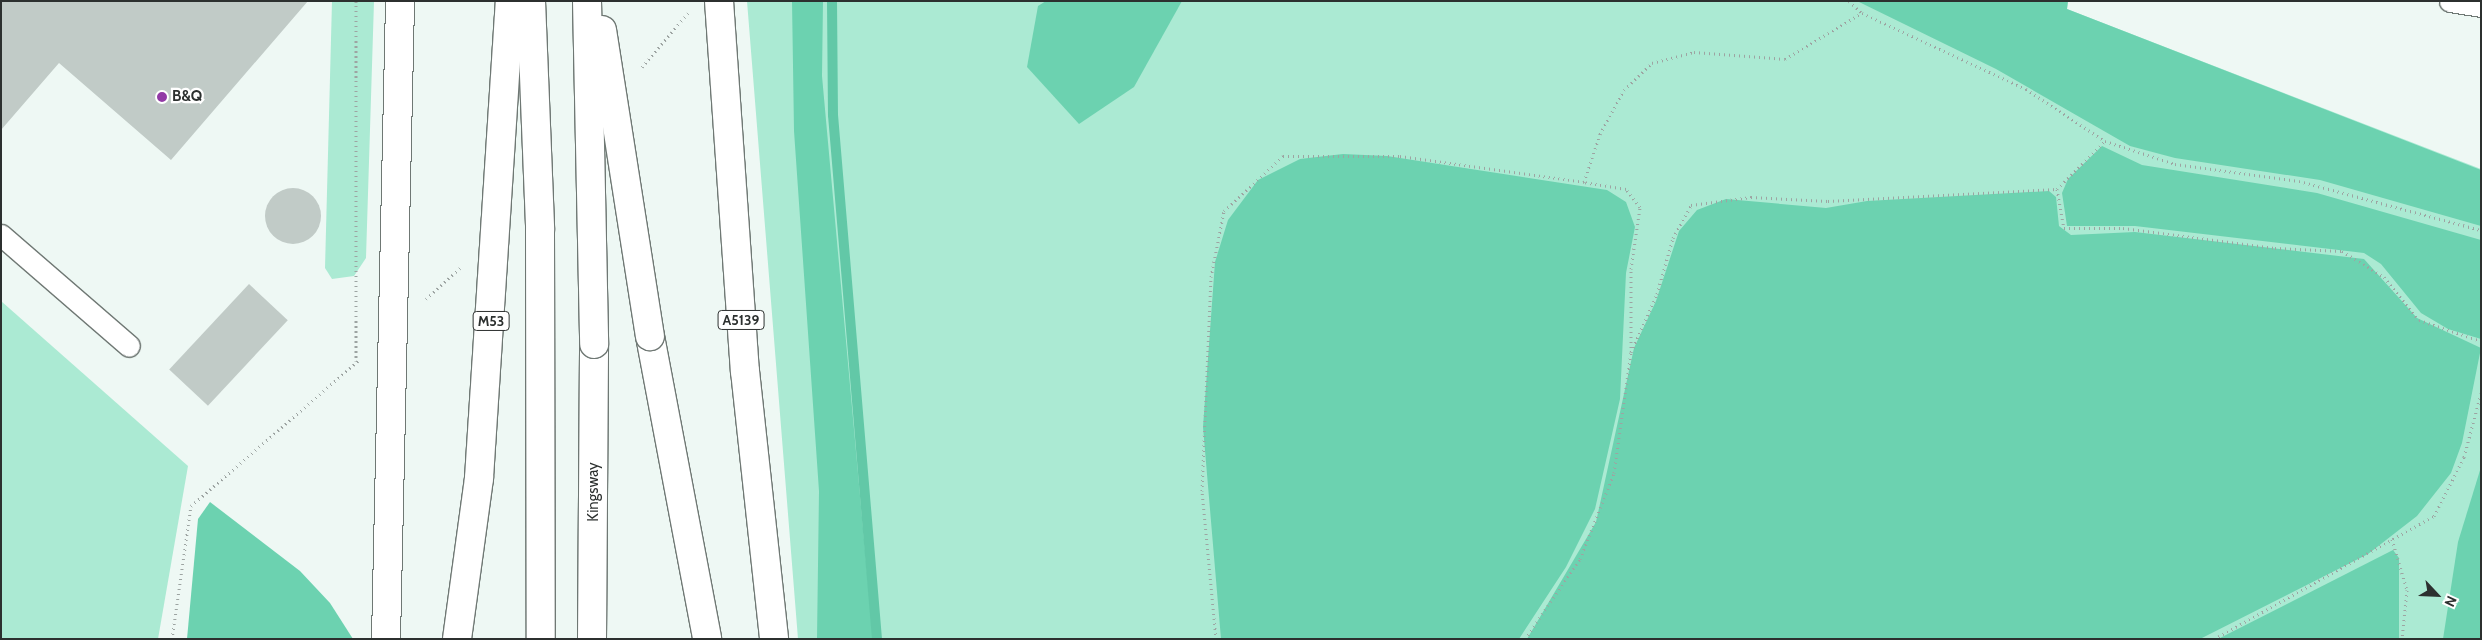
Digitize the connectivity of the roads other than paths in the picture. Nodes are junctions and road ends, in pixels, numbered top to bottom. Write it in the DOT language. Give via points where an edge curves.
graph roads {
  1 [pos="400,1"];
  2 [pos="510,1"];
  3 [pos="531,1"];
  4 [pos="587,1"];
  5 [pos="597,1"];
  6 [pos="719,1"];
  7 [pos="2450,1"];
  8 [pos="2476,4"];
  9 [pos="1,236"];
  10 [pos="129,346"];
  11 [pos="386,639"];
  12 [pos="457,639"];
  13 [pos="542,639"];
  14 [pos="592,639"];
  15 [pos="707,639"];
  16 [pos="774,639"];
  1 -- 11 [label="highway, bridge"];
  2 -- 12 [label="highway, M53, bridge" via="478,478"];
  3 -- 13 [label="highway, bridge" via="540,230"];
  4 -- 14 [label="highway, Kingsway, bridge" via="594,344"];
  5 -- 15 [label="highway, bridge" via="650,336"];
  6 -- 16 [label="highway, A5139" via="745,372"];
  7 -- 8 [label="lane"];
  9 -- 10 [label="lane"];
}
